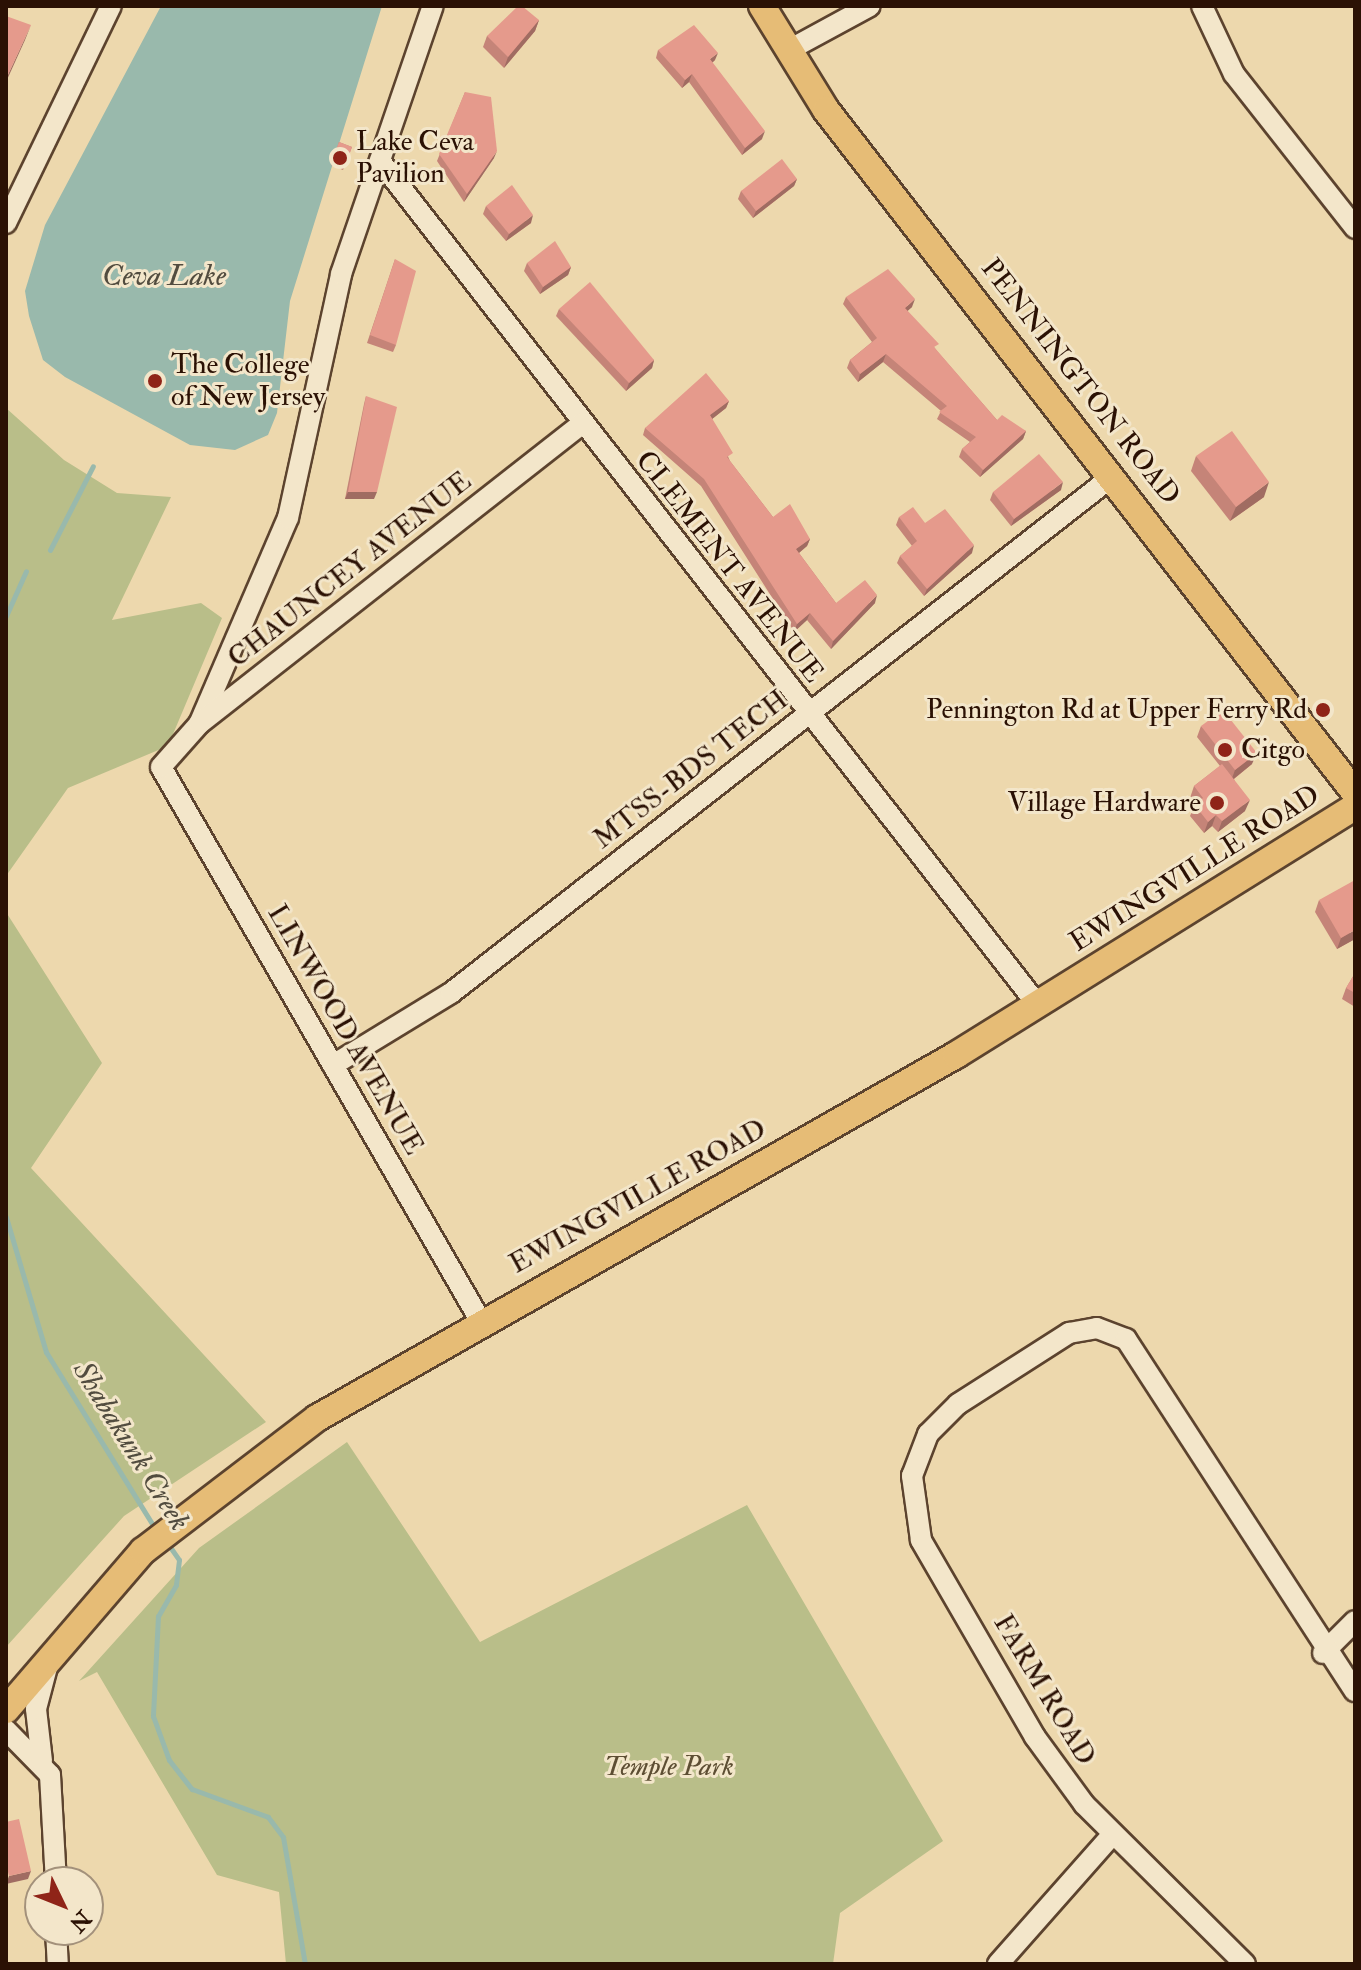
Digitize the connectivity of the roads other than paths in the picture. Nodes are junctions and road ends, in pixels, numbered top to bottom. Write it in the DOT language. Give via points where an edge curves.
graph roads {
  1 [pos="111,6"];
  2 [pos="433,6"];
  3 [pos="762,6"];
  4 [pos="870,6"];
  5 [pos="1202,6"];
  6 [pos="787,51"];
  7 [pos="380,161"];
  8 [pos="6,223"];
  9 [pos="1355,228"];
  10 [pos="582,424"];
  11 [pos="1113,476"];
  12 [pos="809,714"];
  13 [pos="199,724"];
  14 [pos="161,767"];
  15 [pos="1355,793"];
  16 [pos="1355,807"];
  17 [pos="1037,1004"];
  18 [pos="333,1065"];
  19 [pos="480,1320"];
  20 [pos="1355,1621"];
  21 [pos="1323,1653"];
  22 [pos="52,1654"];
  23 [pos="1355,1691"];
  24 [pos="6,1710"];
  25 [pos="6,1730"];
  26 [pos="42,1761"];
  27 [pos="1112,1835"];
  28 [pos="56,1866"];
  29 [pos="998,1964"];
  30 [pos="1245,1964"];
  1 -- 8 [label="street"];
  2 -- 7 [label="street"];
  3 -- 6 [label="main road, PENNINGTON ROAD"];
  4 -- 6 [label="street"];
  5 -- 9 [label="street" via="1234,74"];
  6 -- 11 [label="main road, PENNINGTON ROAD"];
  7 -- 10 [label="street, CLEMENT AVENUE"];
  7 -- 13 [label="street" via="330,317 288,518"];
  10 -- 12 [label="street, CLEMENT AVENUE"];
  10 -- 13 [label="street, CHAUNCEY AVENUE"];
  11 -- 12 [label="street, MTSS-BDS TECH"];
  11 -- 15 [label="main road, PENNINGTON ROAD"];
  12 -- 17 [label="street, CLEMENT AVENUE"];
  12 -- 18 [label="street, MTSS-BDS TECH" via="451,993"];
  13 -- 14 [label="street, CHAUNCEY AVENUE"];
  14 -- 18 [label="street, LINWOOD AVENUE"];
  16 -- 17 [label="main road, EWINGVILLE ROAD"];
  17 -- 19 [label="main road, EWINGVILLE ROAD" via="815,1138"];
  18 -- 19 [label="street, LINWOOD AVENUE"];
  19 -- 22 [label="main road, EWINGVILLE ROAD" via="317,1418 179,1520 143,1551"];
  20 -- 21 [label="street"];
  21 -- 23 [label="street, FARM ROAD"];
  21 -- 27 [label="street, FARM ROAD" via="1126,1339 1097,1328 1069,1333 958,1404 917,1454 911,1497 917,1529 1035,1737"];
  22 -- 24 [label="main road, EWINGVILLE ROAD"];
  22 -- 26 [label="street" via="36,1709"];
  25 -- 26 [label="street"];
  26 -- 28 [label="street" via="55,1796"];
  27 -- 29 [label="street"];
  27 -- 30 [label="street, FARM ROAD"];
}
